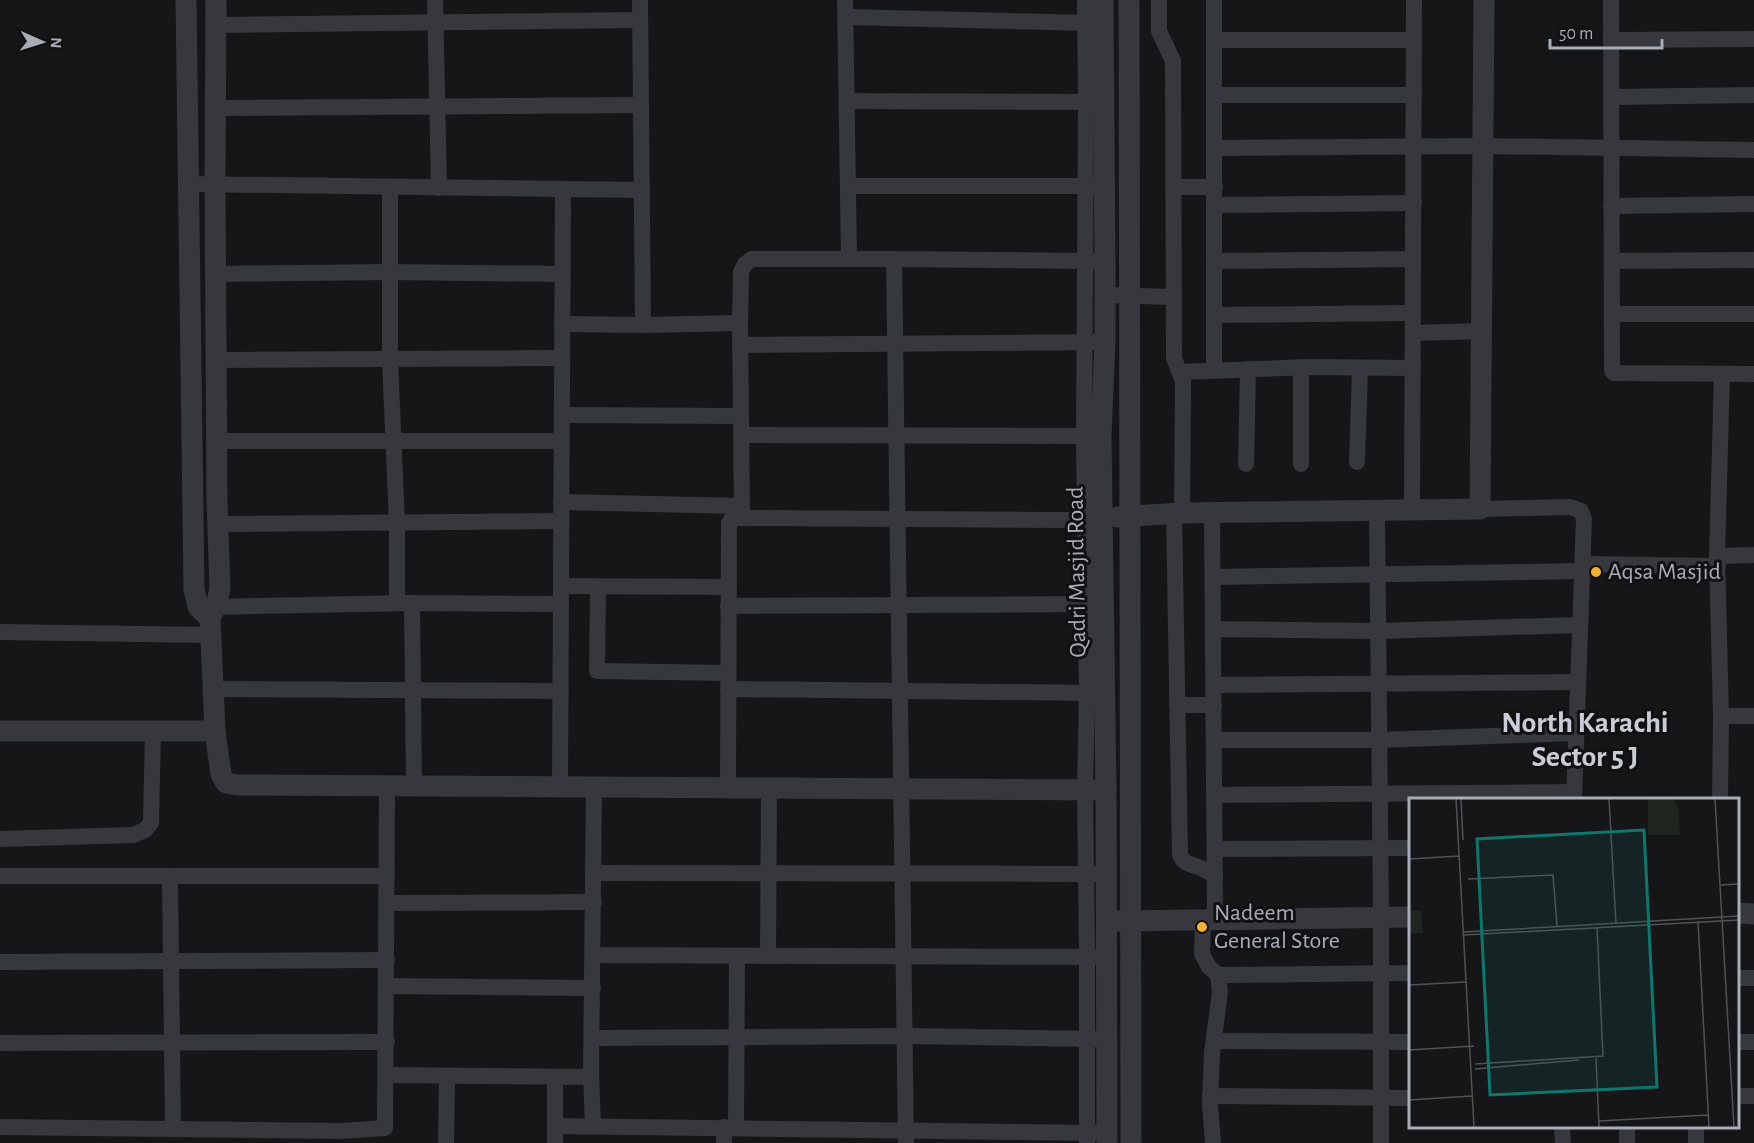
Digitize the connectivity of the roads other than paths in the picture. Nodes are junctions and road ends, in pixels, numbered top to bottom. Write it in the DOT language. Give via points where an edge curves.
graph roads {
  1 [pos="186,0"];
  2 [pos="216,0"];
  3 [pos="435,0"];
  4 [pos="640,0"];
  5 [pos="845,0"];
  6 [pos="1085,0"];
  7 [pos="1103,0"];
  8 [pos="1129,0"];
  9 [pos="1159,0"];
  10 [pos="1214,0"];
  11 [pos="1413,0"];
  12 [pos="1484,0"];
  13 [pos="1611,0"];
  14 [pos="846,17"];
  15 [pos="640,20"];
  16 [pos="435,22"];
  17 [pos="1094,23"];
  18 [pos="216,25"];
  19 [pos="1754,39"];
  20 [pos="1214,40"];
  21 [pos="1413,40"];
  22 [pos="1611,40"];
  23 [pos="1214,95"];
  24 [pos="1414,95"];
  25 [pos="1754,95"];
  26 [pos="1611,96"];
  27 [pos="847,101"];
  28 [pos="1095,102"];
  29 [pos="641,105"];
  30 [pos="437,107"];
  31 [pos="216,108"];
  32 [pos="1483,146"];
  33 [pos="1414,147"];
  34 [pos="1215,148"];
  35 [pos="1611,149"];
  36 [pos="1754,150"];
  37 [pos="188,184"];
  38 [pos="215,185"];
  39 [pos="848,186"];
  40 [pos="1095,186"];
  41 [pos="390,187"];
  42 [pos="1174,187"];
  43 [pos="1215,187"];
  44 [pos="439,188"];
  45 [pos="563,189"];
  46 [pos="642,190"];
  47 [pos="1414,203"];
  48 [pos="1754,204"];
  49 [pos="1214,205"];
  50 [pos="1611,206"];
  51 [pos="849,259"];
  52 [pos="894,259"];
  53 [pos="1413,259"];
  54 [pos="1754,260"];
  55 [pos="1096,261"];
  56 [pos="1214,261"];
  57 [pos="1611,261"];
  58 [pos="390,272"];
  59 [pos="216,274"];
  60 [pos="562,274"];
  61 [pos="1105,295"];
  62 [pos="1130,296"];
  63 [pos="1174,297"];
  64 [pos="1413,314"];
  65 [pos="1611,314"];
  66 [pos="1754,314"];
  67 [pos="1214,315"];
  68 [pos="740,323"];
  69 [pos="562,324"];
  70 [pos="643,325"];
  71 [pos="1482,331"];
  72 [pos="1413,333"];
  73 [pos="1095,342"];
  74 [pos="895,344"];
  75 [pos="740,345"];
  76 [pos="561,358"];
  77 [pos="216,360"];
  78 [pos="390,360"];
  79 [pos="1301,368"];
  80 [pos="1360,368"];
  81 [pos="1413,368"];
  82 [pos="1248,369"];
  83 [pos="1214,370"];
  84 [pos="1180,372"];
  85 [pos="1722,374"];
  86 [pos="1754,374"];
  87 [pos="562,415"];
  88 [pos="741,416"];
  89 [pos="741,435"];
  90 [pos="896,436"];
  91 [pos="1092,436"];
  92 [pos="393,440"];
  93 [pos="216,441"];
  94 [pos="561,441"];
  95 [pos="1357,462"];
  96 [pos="1246,464"];
  97 [pos="1301,464"];
  98 [pos="561,502"];
  99 [pos="1480,509"];
  100 [pos="1377,510"];
  101 [pos="1412,510"];
  102 [pos="742,512"];
  103 [pos="1178,513"];
  104 [pos="1212,513"];
  105 [pos="1131,516"];
  106 [pos="1093,518"];
  107 [pos="898,520"];
  108 [pos="561,521"];
  109 [pos="397,523"];
  110 [pos="217,524"];
  111 [pos="1754,555"];
  112 [pos="1718,561"];
  113 [pos="1582,568"];
  114 [pos="1377,574"];
  115 [pos="1213,577"];
  116 [pos="561,586"];
  117 [pos="598,587"];
  118 [pos="728,587"];
  119 [pos="404,603"];
  120 [pos="561,604"];
  121 [pos="1095,604"];
  122 [pos="899,605"];
  123 [pos="728,606"];
  124 [pos="208,617"];
  125 [pos="1580,625"];
  126 [pos="1213,629"];
  127 [pos="1378,631"];
  128 [pos="0,632"];
  129 [pos="728,681"];
  130 [pos="1578,682"];
  131 [pos="1379,684"];
  132 [pos="1214,685"];
  133 [pos="212,689"];
  134 [pos="414,690"];
  135 [pos="561,691"];
  136 [pos="900,691"];
  137 [pos="1096,693"];
  138 [pos="1177,705"];
  139 [pos="1214,705"];
  140 [pos="1720,716"];
  141 [pos="1754,716"];
  142 [pos="0,731"];
  143 [pos="153,731"];
  144 [pos="215,731"];
  145 [pos="1576,733"];
  146 [pos="1214,740"];
  147 [pos="1379,740"];
  148 [pos="387,786"];
  149 [pos="560,786"];
  150 [pos="414,787"];
  151 [pos="594,787"];
  152 [pos="728,787"];
  153 [pos="769,788"];
  154 [pos="902,788"];
  155 [pos="1085,790"];
  156 [pos="1106,790"];
  157 [pos="1380,793"];
  158 [pos="1214,795"];
  159 [pos="1574,796"];
  160 [pos="1720,798"];
  161 [pos="0,839"];
  162 [pos="1381,848"];
  163 [pos="1409,848"];
  164 [pos="1215,849"];
  165 [pos="594,873"];
  166 [pos="768,873"];
  167 [pos="903,873"];
  168 [pos="1095,874"];
  169 [pos="0,876"];
  170 [pos="170,876"];
  171 [pos="387,876"];
  172 [pos="1215,876"];
  173 [pos="594,902"];
  174 [pos="387,903"];
  175 [pos="1739,913"];
  176 [pos="1754,914"];
  177 [pos="1409,917"];
  178 [pos="1382,918"];
  179 [pos="1209,919"];
  180 [pos="1107,921"];
  181 [pos="1130,921"];
  182 [pos="593,955"];
  183 [pos="737,956"];
  184 [pos="768,956"];
  185 [pos="904,957"];
  186 [pos="1097,957"];
  187 [pos="387,960"];
  188 [pos="171,961"];
  189 [pos="0,962"];
  190 [pos="1382,972"];
  191 [pos="1409,973"];
  192 [pos="1218,975"];
  193 [pos="387,986"];
  194 [pos="593,988"];
  195 [pos="905,1035"];
  196 [pos="736,1037"];
  197 [pos="593,1038"];
  198 [pos="1097,1039"];
  199 [pos="1214,1041"];
  200 [pos="387,1042"];
  201 [pos="1382,1042"];
  202 [pos="1409,1042"];
  203 [pos="0,1043"];
  204 [pos="172,1043"];
  205 [pos="591,1074"];
  206 [pos="387,1075"];
  207 [pos="447,1077"];
  208 [pos="555,1078"];
  209 [pos="1210,1096"];
  210 [pos="1381,1097"];
  211 [pos="1409,1098"];
  212 [pos="555,1126"];
  213 [pos="593,1126"];
  214 [pos="0,1127"];
  215 [pos="1562,1128"];
  216 [pos="728,1133"];
  217 [pos="162,1134"];
  218 [pos="906,1136"];
  219 [pos="340,1137"];
  220 [pos="1097,1138"];
  221 [pos="446,1143"];
  222 [pos="555,1143"];
  223 [pos="1131,1143"];
  224 [pos="1213,1143"];
  225 [pos="1381,1143"];
  226 [pos="1563,1143"];
  1 -- 37 [label="street"];
  2 -- 18 [label="street"];
  3 -- 16 [label="street"];
  4 -- 15 [label="street"];
  5 -- 14 [label="street"];
  6 -- 17 [label="street"];
  7 -- 17 [label="street, Qadri Masjid Road"];
  8 -- 62 [label="street"];
  9 -- 42 [label="street" via="1159,31 1173,61"];
  10 -- 20 [label="street"];
  11 -- 21 [label="street"];
  12 -- 32 [label="street"];
  13 -- 22 [label="street"];
  14 -- 17 [label="street"];
  14 -- 27 [label="street"];
  15 -- 16 [label="street"];
  15 -- 29 [label="street"];
  16 -- 18 [label="street"];
  16 -- 30 [label="street"];
  17 -- 28 [label="street, Qadri Masjid Road"];
  18 -- 31 [label="street"];
  19 -- 22 [label="street"];
  20 -- 21 [label="street"];
  20 -- 23 [label="street"];
  21 -- 24 [label="street"];
  22 -- 26 [label="street"];
  23 -- 24 [label="street"];
  23 -- 34 [label="street"];
  24 -- 33 [label="street"];
  25 -- 26 [label="street"];
  26 -- 35 [label="street"];
  27 -- 28 [label="street"];
  27 -- 39 [label="street"];
  28 -- 40 [label="street, Qadri Masjid Road"];
  29 -- 30 [label="street"];
  29 -- 46 [label="street"];
  30 -- 31 [label="street"];
  30 -- 44 [label="street"];
  31 -- 38 [label="street"];
  32 -- 33 [label="street"];
  32 -- 35 [label="street"];
  32 -- 71 [label="street"];
  33 -- 34 [label="street"];
  33 -- 47 [label="street"];
  34 -- 43 [label="street"];
  35 -- 36 [label="street"];
  35 -- 50 [label="street"];
  37 -- 38 [label="street"];
  37 -- 124 [label="street" via="194,589"];
  38 -- 41 [label="street"];
  38 -- 59 [label="street"];
  39 -- 40 [label="street"];
  39 -- 51 [label="street"];
  40 -- 55 [label="street, Qadri Masjid Road"];
  41 -- 44 [label="street"];
  41 -- 58 [label="street"];
  42 -- 43 [label="street"];
  42 -- 63 [label="street"];
  43 -- 49 [label="street"];
  44 -- 45 [label="street"];
  45 -- 46 [label="street"];
  45 -- 60 [label="street"];
  46 -- 70 [label="street"];
  47 -- 49 [label="street"];
  47 -- 53 [label="street"];
  48 -- 50 [label="street"];
  49 -- 56 [label="street"];
  50 -- 57 [label="street"];
  51 -- 52 [label="street"];
  51 -- 68 [label="street" via="752,259 741,272"];
  52 -- 55 [label="street"];
  52 -- 74 [label="street"];
  53 -- 56 [label="street"];
  53 -- 64 [label="street"];
  54 -- 57 [label="street"];
  55 -- 61 [label="street, Qadri Masjid Road"];
  55 -- 73 [label="street"];
  56 -- 67 [label="street"];
  57 -- 65 [label="street"];
  58 -- 59 [label="street"];
  58 -- 60 [label="street"];
  58 -- 78 [label="street"];
  59 -- 77 [label="street"];
  60 -- 69 [label="street"];
  61 -- 62 [label="street"];
  61 -- 73 [label="street, Qadri Masjid Road"];
  62 -- 63 [label="street"];
  62 -- 105 [label="street"];
  63 -- 84 [label="street" via="1174,358"];
  64 -- 67 [label="street"];
  64 -- 72 [label="street"];
  65 -- 66 [label="street"];
  65 -- 85 [label="street" via="1614,373"];
  67 -- 83 [label="street"];
  68 -- 70 [label="street"];
  68 -- 75 [label="street"];
  69 -- 70 [label="street"];
  69 -- 76 [label="street"];
  71 -- 72 [label="street"];
  71 -- 99 [label="street"];
  72 -- 81 [label="street"];
  73 -- 74 [label="street"];
  73 -- 91 [label="street, Qadri Masjid Road"];
  74 -- 75 [label="street"];
  74 -- 90 [label="street"];
  75 -- 88 [label="street"];
  76 -- 78 [label="street"];
  76 -- 87 [label="street"];
  77 -- 78 [label="street"];
  77 -- 93 [label="street"];
  78 -- 92 [label="street"];
  79 -- 80 [label="street"];
  79 -- 82 [label="street"];
  79 -- 97 [label="street"];
  80 -- 81 [label="street"];
  80 -- 95 [label="street"];
  81 -- 101 [label="street"];
  82 -- 83 [label="street"];
  82 -- 96 [label="street"];
  83 -- 84 [label="street"];
  84 -- 103 [label="street" via="1183,382"];
  85 -- 86 [label="street"];
  85 -- 112 [label="street"];
  87 -- 88 [label="street"];
  87 -- 94 [label="street"];
  88 -- 89 [label="street"];
  89 -- 90 [label="street"];
  89 -- 102 [label="street"];
  90 -- 91 [label="street"];
  90 -- 107 [label="street"];
  91 -- 106 [label="street, Qadri Masjid Road"];
  92 -- 93 [label="street"];
  92 -- 94 [label="street"];
  92 -- 109 [label="street"];
  93 -- 110 [label="street"];
  94 -- 98 [label="street"];
  98 -- 102 [label="street"];
  98 -- 108 [label="street"];
  99 -- 101 [label="street"];
  99 -- 113 [label="street" via="1570,507 1581,511"];
  100 -- 101 [label="street"];
  100 -- 104 [label="street"];
  100 -- 114 [label="street"];
  102 -- 107 [label="street"];
  102 -- 118 [label="street" via="729,523"];
  103 -- 104 [label="street"];
  103 -- 105 [label="street"];
  103 -- 138 [label="street"];
  104 -- 115 [label="street"];
  105 -- 106 [label="street"];
  105 -- 181 [label="street"];
  106 -- 107 [label="street"];
  106 -- 121 [label="street, Qadri Masjid Road"];
  107 -- 122 [label="street"];
  108 -- 109 [label="street"];
  108 -- 116 [label="street"];
  109 -- 110 [label="street"];
  109 -- 119 [label="street"];
  110 -- 124 [label="street" via="220,588"];
  111 -- 112 [label="street"];
  112 -- 113 [label="street"];
  112 -- 140 [label="street"];
  113 -- 114 [label="street"];
  113 -- 125 [label="street"];
  114 -- 115 [label="street"];
  114 -- 127 [label="street"];
  115 -- 126 [label="street"];
  116 -- 117 [label="street"];
  116 -- 120 [label="street"];
  117 -- 118 [label="street"];
  117 -- 129 [label="street" via="597,671"];
  118 -- 123 [label="street"];
  119 -- 120 [label="street"];
  119 -- 124 [label="street"];
  119 -- 134 [label="street"];
  120 -- 135 [label="street"];
  121 -- 122 [label="street"];
  121 -- 137 [label="street, Qadri Masjid Road"];
  122 -- 123 [label="street"];
  122 -- 136 [label="street"];
  123 -- 129 [label="street"];
  124 -- 128 [label="street"];
  124 -- 133 [label="street"];
  125 -- 127 [label="street"];
  125 -- 130 [label="street"];
  126 -- 127 [label="street"];
  126 -- 132 [label="street"];
  127 -- 131 [label="street"];
  129 -- 136 [label="street"];
  129 -- 152 [label="street"];
  130 -- 131 [label="street"];
  130 -- 145 [label="street"];
  131 -- 132 [label="street"];
  131 -- 147 [label="street"];
  132 -- 139 [label="street"];
  133 -- 134 [label="street"];
  133 -- 144 [label="street"];
  134 -- 135 [label="street"];
  134 -- 150 [label="street"];
  135 -- 149 [label="street"];
  136 -- 137 [label="street"];
  136 -- 154 [label="street"];
  137 -- 155 [label="street"];
  137 -- 156 [label="street, Qadri Masjid Road"];
  138 -- 139 [label="street"];
  138 -- 172 [label="street" via="1180,855 1182,861"];
  139 -- 146 [label="street"];
  140 -- 141 [label="street"];
  140 -- 160 [label="street"];
  142 -- 143 [label="street"];
  143 -- 144 [label="street"];
  143 -- 161 [label="street" via="151,823 145,830 133,835"];
  144 -- 148 [label="street" via="221,774 226,783"];
  145 -- 147 [label="street"];
  145 -- 159 [label="street"];
  146 -- 147 [label="street"];
  146 -- 158 [label="street"];
  147 -- 157 [label="street"];
  148 -- 150 [label="street"];
  148 -- 171 [label="street"];
  149 -- 150 [label="street"];
  149 -- 151 [label="street"];
  151 -- 152 [label="street"];
  151 -- 165 [label="street"];
  152 -- 153 [label="street"];
  153 -- 154 [label="street"];
  153 -- 166 [label="street"];
  154 -- 155 [label="street"];
  154 -- 167 [label="street"];
  155 -- 156 [label="street"];
  155 -- 168 [label="street"];
  156 -- 168 [label="street, Qadri Masjid Road"];
  157 -- 158 [label="street"];
  157 -- 159 [label="street"];
  157 -- 162 [label="street"];
  158 -- 164 [label="street"];
  162 -- 163 [label="street"];
  162 -- 164 [label="street"];
  162 -- 178 [label="street"];
  164 -- 172 [label="street"];
  165 -- 166 [label="street"];
  165 -- 173 [label="street"];
  166 -- 167 [label="street"];
  166 -- 184 [label="street"];
  167 -- 168 [label="street"];
  167 -- 185 [label="street"];
  168 -- 180 [label="street, Qadri Masjid Road"];
  168 -- 186 [label="street"];
  169 -- 170 [label="street"];
  170 -- 171 [label="street"];
  170 -- 188 [label="street"];
  171 -- 174 [label="street"];
  172 -- 179 [label="street"];
  173 -- 174 [label="street"];
  173 -- 182 [label="street"];
  174 -- 187 [label="street"];
  175 -- 176 [label="street"];
  177 -- 178 [label="street"];
  178 -- 179 [label="street"];
  178 -- 190 [label="street"];
  179 -- 181 [label="street"];
  179 -- 192 [label="street" via="1202,954"];
  180 -- 181 [label="street"];
  180 -- 186 [label="street, Qadri Masjid Road"];
  181 -- 223 [label="street"];
  182 -- 183 [label="street"];
  182 -- 194 [label="street"];
  183 -- 184 [label="street"];
  183 -- 196 [label="street"];
  184 -- 185 [label="street"];
  185 -- 186 [label="street"];
  185 -- 195 [label="street"];
  186 -- 198 [label="street, Qadri Masjid Road"];
  187 -- 188 [label="street"];
  187 -- 193 [label="street"];
  188 -- 189 [label="street"];
  188 -- 204 [label="street"];
  190 -- 191 [label="street"];
  190 -- 192 [label="street"];
  190 -- 201 [label="street"];
  192 -- 199 [label="street" via="1220,992"];
  193 -- 194 [label="street"];
  193 -- 200 [label="street"];
  194 -- 197 [label="street"];
  195 -- 196 [label="street"];
  195 -- 198 [label="street"];
  195 -- 218 [label="street"];
  196 -- 197 [label="street"];
  196 -- 216 [label="street"];
  197 -- 205 [label="street"];
  198 -- 220 [label="street, Qadri Masjid Road"];
  199 -- 201 [label="street"];
  199 -- 209 [label="street"];
  200 -- 204 [label="street"];
  200 -- 206 [label="street"];
  201 -- 202 [label="street"];
  201 -- 210 [label="street"];
  203 -- 204 [label="street"];
  204 -- 217 [label="street"];
  205 -- 208 [label="street"];
  205 -- 213 [label="street"];
  206 -- 207 [label="street"];
  206 -- 219 [label="street" via="385,1128"];
  207 -- 208 [label="street"];
  207 -- 221 [label="street"];
  208 -- 212 [label="street"];
  209 -- 210 [label="street"];
  209 -- 224 [label="street"];
  210 -- 211 [label="street"];
  210 -- 225 [label="street"];
  212 -- 213 [label="street"];
  212 -- 222 [label="street"];
  213 -- 216 [label="street"];
  214 -- 217 [label="street"];
  215 -- 226 [label="street"];
  216 -- 218 [label="street"];
  217 -- 219 [label="street"];
  218 -- 220 [label="street"];
}
